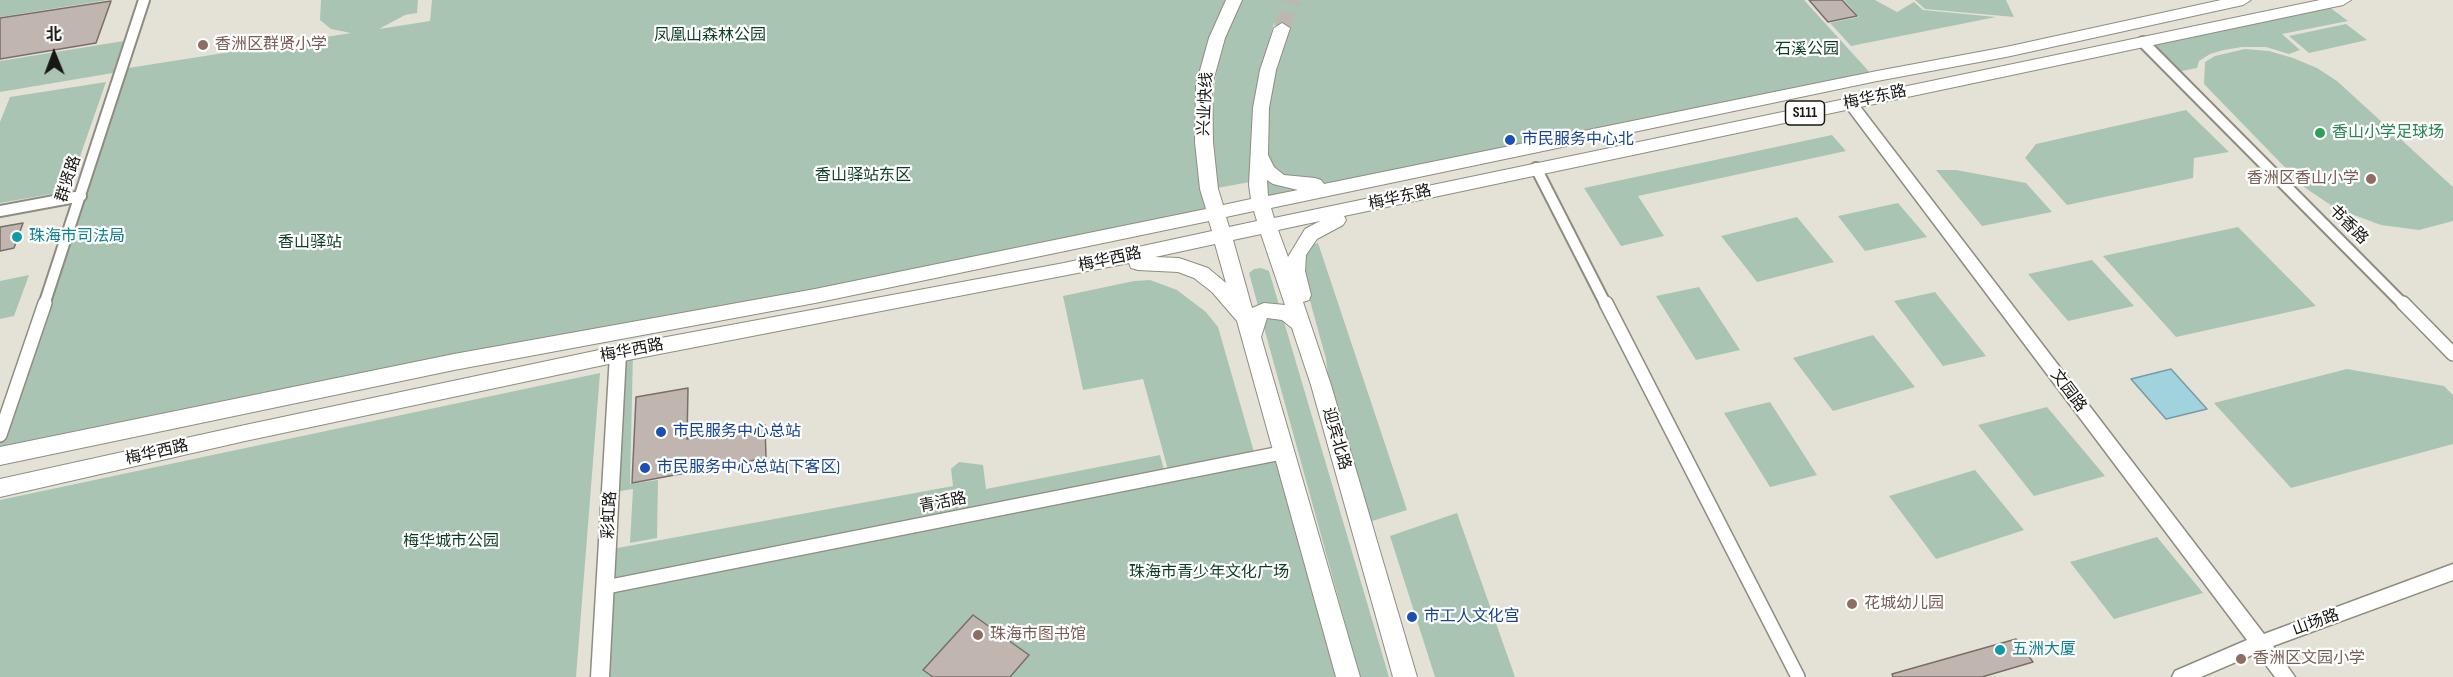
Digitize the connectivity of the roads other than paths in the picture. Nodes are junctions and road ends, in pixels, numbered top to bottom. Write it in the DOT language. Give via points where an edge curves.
graph roads {
  1 [pos="144,0"];
  2 [pos="1234,0"];
  3 [pos="2243,0"];
  4 [pos="2343,0"];
  5 [pos="1282,28"];
  6 [pos="2143,42"];
  7 [pos="1851,104"];
  8 [pos="1259,154"];
  9 [pos="1472,159"];
  10 [pos="1536,168"];
  11 [pos="1492,177"];
  12 [pos="81,196"];
  13 [pos="1260,202"];
  14 [pos="0,211"];
  15 [pos="1215,212"];
  16 [pos="1267,226"];
  17 [pos="1222,236"];
  18 [pos="1064,270"];
  19 [pos="1299,323"];
  20 [pos="1250,330"];
  21 [pos="618,354"];
  22 [pos="2453,354"];
  23 [pos="1321,386"];
  24 [pos="0,435"];
  25 [pos="1286,452"];
  26 [pos="0,456"];
  27 [pos="0,488"];
  28 [pos="2453,572"];
  29 [pos="606,586"];
  30 [pos="2260,644"];
  31 [pos="600,677"];
  32 [pos="1348,677"];
  33 [pos="1405,677"];
  34 [pos="1798,677"];
  35 [pos="2181,677"];
  36 [pos="2286,677"];
  1 -- 12 [label="street, 群贤路"];
  2 -- 15 [label="main road, 兴业快线" via="1217,38 1204,85 1204,142"];
  3 -- 9 [label="main road, 梅华东路 / S111" via="2006,52"];
  4 -- 6 [label="main road, 梅华东路 / S111"];
  5 -- 8 [label="main road" via="1263,93"];
  6 -- 7 [label="main road, 梅华东路 / S111"];
  6 -- 22 [label="street, 书香路"];
  7 -- 10 [label="main road, 梅华东路 / S111"];
  7 -- 30 [label="street, 文园路"];
  8 -- 9 [label="main road" via="1272,176 1301,184 1425,162"];
  8 -- 13 [label="main road"];
  9 -- 13 [label="main road, 梅华东路 / S111"];
  10 -- 11 [label="main road, 梅华东路 / S111"];
  10 -- 34 [label="street"];
  11 -- 16 [label="main road, 梅华东路 / S111"];
  11 -- 23 [label="main road" via="1449,195 1330,222 1305,240 1297,254 1296,271 1318,357"];
  12 -- 14 [label="street"];
  12 -- 24 [label="street, 群贤路"];
  13 -- 15 [label="main road, 梅华东路 / S111"];
  13 -- 16 [label="main road, 迎宾北路"];
  15 -- 17 [label="main road"];
  15 -- 26 [label="main road, 梅华西路" via="815,296 454,362"];
  16 -- 17 [label="main road, 梅华西路"];
  16 -- 19 [label="main road, 迎宾北路"];
  17 -- 18 [label="main road, 梅华西路"];
  17 -- 20 [label="main road"];
  18 -- 20 [label="main road" via="1143,263 1193,269 1219,287"];
  18 -- 21 [label="main road, 梅华西路"];
  19 -- 20 [label="main road" via="1287,313 1264,310 1256,315"];
  19 -- 23 [label="main road, 迎宾北路"];
  20 -- 25 [label="main road"];
  21 -- 27 [label="main road, 梅华西路"];
  21 -- 29 [label="street, 彩虹路"];
  23 -- 33 [label="main road, 迎宾北路"];
  25 -- 29 [label="street, 青活路"];
  25 -- 32 [label="main road"];
  28 -- 30 [label="street, 山场路"];
  29 -- 31 [label="street, 彩虹路"];
  30 -- 35 [label="street, 山场路"];
  30 -- 36 [label="street, 文园路"];
}
